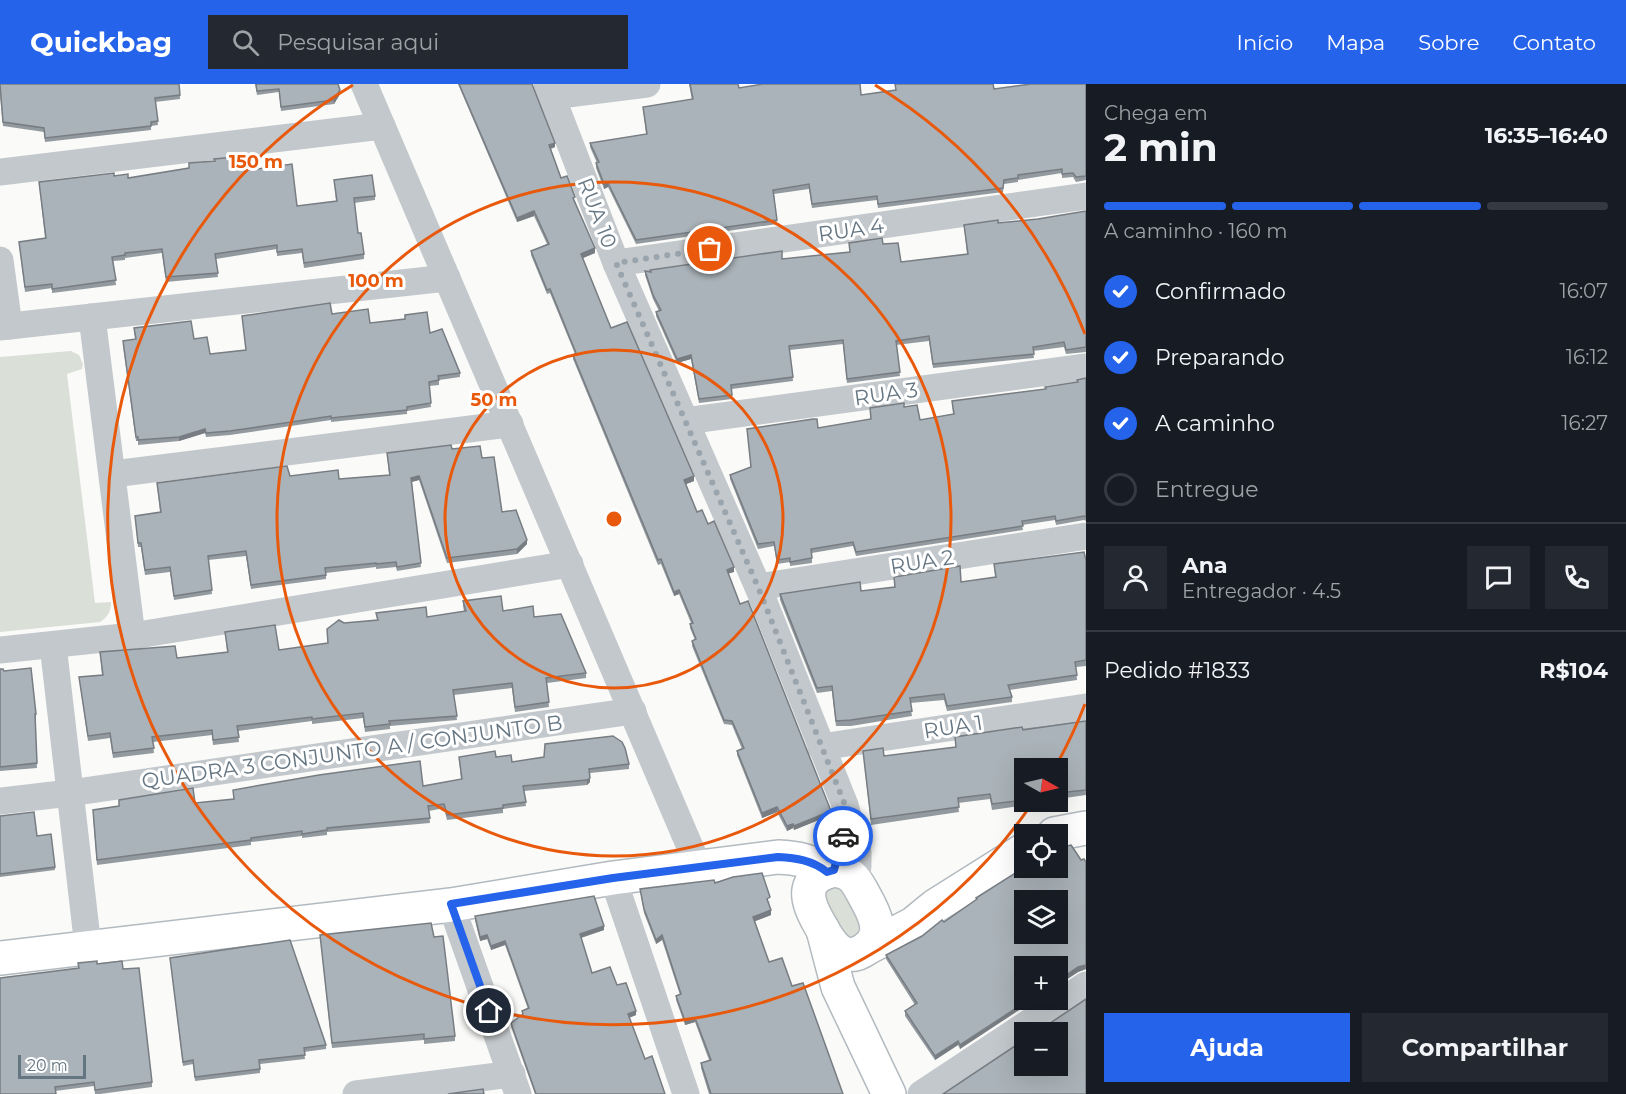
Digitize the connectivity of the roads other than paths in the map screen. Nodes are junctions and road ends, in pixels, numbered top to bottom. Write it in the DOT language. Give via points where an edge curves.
graph roads {
  1 [pos="364,84"];
  2 [pos="647,84"];
  3 [pos="550,90"];
  4 [pos="382,126"];
  5 [pos="0,172"];
  6 [pos="1086,196"];
  7 [pos="0,260"];
  8 [pos="616,263"];
  9 [pos="447,278"];
  10 [pos="92,317"];
  11 [pos="4,327"];
  12 [pos="1086,367"];
  13 [pos="685,421"];
  14 [pos="510,424"];
  15 [pos="113,474"];
  16 [pos="1086,536"];
  17 [pos="570,564"];
  18 [pos="758,587"];
  19 [pos="132,636"];
  20 [pos="53,645"];
  21 [pos="0,650"];
  22 [pos="1086,707"];
  23 [pos="633,711"];
  24 [pos="821,747"];
  25 [pos="70,793"];
  26 [pos="0,801"];
  27 [pos="1086,828"];
  28 [pos="1068,831"];
  29 [pos="1014,856"];
  30 [pos="753,859"];
  31 [pos="699,868"];
  32 [pos="839,875"];
  33 [pos="613,878"];
  34 [pos="451,904"];
  35 [pos="935,906"];
  36 [pos="874,912"];
  37 [pos="815,916"];
  38 [pos="88,947"];
  39 [pos="860,951"];
  40 [pos="0,958"];
  41 [pos="1086,985"];
  42 [pos="856,1022"];
  43 [pos="515,1084"];
  44 [pos="356,1094"];
  45 [pos="686,1094"];
  46 [pos="889,1094"];
  47 [pos="921,1094"];
  1 -- 4 [label="street"];
  2 -- 3 [label="street"];
  3 -- 8 [label="street, RUA 10"];
  4 -- 5 [label="street"];
  4 -- 9 [label="street"];
  6 -- 8 [label="street, RUA 4"];
  7 -- 11 [label="street"];
  8 -- 13 [label="street, RUA 10"];
  9 -- 10 [label="street"];
  9 -- 14 [label="street"];
  10 -- 11 [label="street"];
  10 -- 15 [label="street"];
  12 -- 13 [label="street, RUA 3"];
  13 -- 18 [label="street, RUA 10"];
  14 -- 15 [label="street"];
  14 -- 17 [label="street"];
  15 -- 19 [label="street"];
  16 -- 18 [label="street, RUA 2"];
  17 -- 19 [label="street"];
  17 -- 23 [label="street"];
  18 -- 24 [label="street, RUA 10"];
  19 -- 20 [label="street"];
  20 -- 21 [label="street"];
  20 -- 25 [label="street"];
  22 -- 24 [label="street, RUA 1"];
  23 -- 25 [label="street, QUADRA 3 CONJUNTO A / CONJUNTO B"];
  23 -- 31 [label="street"];
  24 -- 32 [label="street, RUA 10" via="845,805 858,852"];
  25 -- 26 [label="street, QUADRA 3 CONJUNTO A / CONJUNTO B"];
  25 -- 38 [label="street"];
  27 -- 28 [label="street"];
  29 -- 35 [label="street"];
  30 -- 31 [label="street"];
  30 -- 32 [label="street" via="799,859"];
  30 -- 37 [label="street" via="788,873 797,881"];
  31 -- 33 [label="street"];
  32 -- 36 [label="street"];
  32 -- 37 [label="street" via="817,877 812,884 808,893"];
  33 -- 34 [label="street"];
  33 -- 45 [label="street"];
  34 -- 38 [label="street"];
  34 -- 43 [label="street"];
  35 -- 36 [label="street" via="901,914"];
  35 -- 39 [label="street" via="913,924"];
  36 -- 39 [label="street" via="877,933"];
  37 -- 39 [label="street" via="831,945 840,951"];
  37 -- 42 [label="street" via="838,987"];
  38 -- 40 [label="street"];
  39 -- 42 [label="street" via="853,972"];
  41 -- 47 [label="street"];
  42 -- 46 [label="street"];
  43 -- 44 [label="street"];
}
